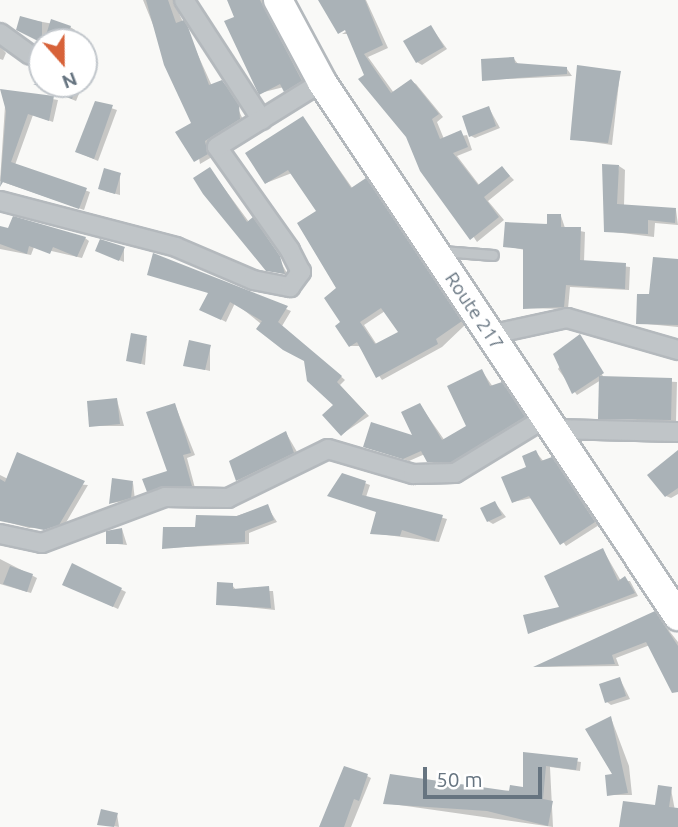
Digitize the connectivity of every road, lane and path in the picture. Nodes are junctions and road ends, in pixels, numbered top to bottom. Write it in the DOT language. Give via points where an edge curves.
graph roads {
  1 [pos="184,0"];
  2 [pos="278,0"];
  3 [pos="0,33"];
  4 [pos="28,54"];
  5 [pos="322,82"];
  6 [pos="262,120"];
  7 [pos="0,201"];
  8 [pos="432,249"];
  9 [pos="493,255"];
  10 [pos="489,335"];
  11 [pos="678,350"];
  12 [pos="549,423"];
  13 [pos="678,432"];
  14 [pos="0,534"];
  15 [pos="678,616"];
  1 -- 6 [label="street"];
  2 -- 5 [label="main road, Route 217"];
  3 -- 4 [label="street"];
  5 -- 6 [label="street"];
  5 -- 8 [label="main road, Route 217"];
  6 -- 7 [label="street" via="216,147 290,250 301,272 290,287 253,280 176,247"];
  8 -- 9 [label="lane"];
  8 -- 10 [label="main road, Route 217"];
  10 -- 11 [label="street" via="567,318"];
  10 -- 12 [label="main road, Route 217"];
  12 -- 13 [label="street"];
  12 -- 14 [label="street" via="455,474 413,474 328,449 228,498 165,496 42,543"];
  12 -- 15 [label="main road, Route 217"];
}
